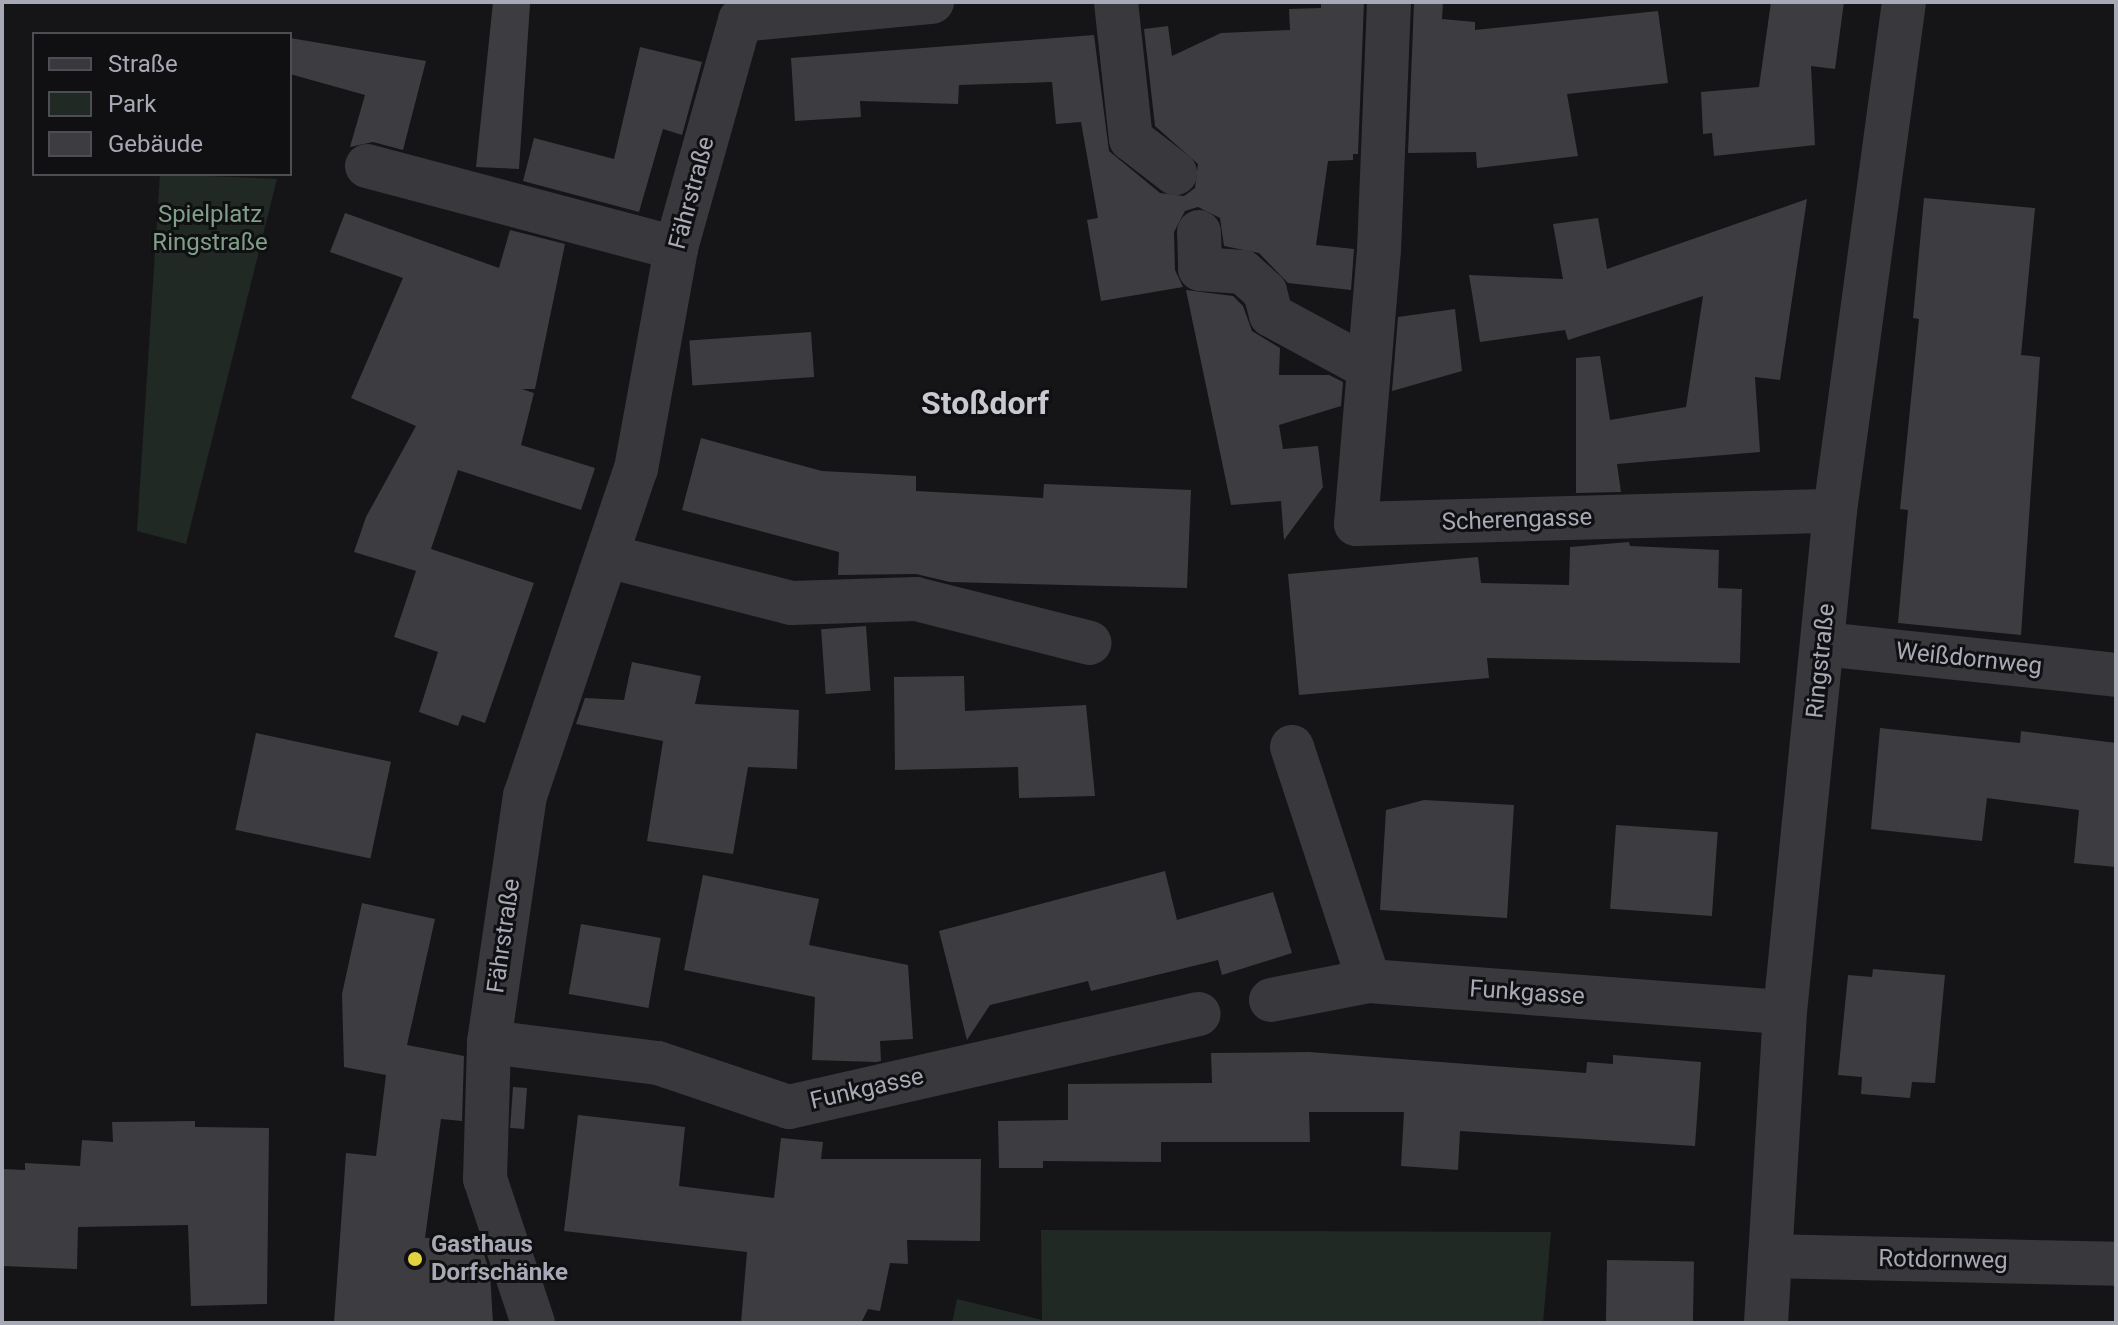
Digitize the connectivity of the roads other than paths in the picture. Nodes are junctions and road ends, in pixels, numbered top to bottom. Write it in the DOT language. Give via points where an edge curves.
graph roads {
  1 [pos="932,2"];
  2 [pos="1116,2"];
  3 [pos="1389,2"];
  4 [pos="1904,2"];
  5 [pos="742,11"];
  6 [pos="367,166"];
  7 [pos="1175,173"];
  8 [pos="1199,232"];
  9 [pos="676,248"];
  10 [pos="1369,368"];
  11 [pos="1835,511"];
  12 [pos="607,556"];
  13 [pos="1090,643"];
  14 [pos="1823,644"];
  15 [pos="2116,675"];
  16 [pos="1292,747"];
  17 [pos="1369,981"];
  18 [pos="1271,1000"];
  19 [pos="1785,1012"];
  20 [pos="1199,1014"];
  21 [pos="489,1042"];
  22 [pos="1770,1256"];
  23 [pos="2116,1264"];
  24 [pos="533,1323"];
  25 [pos="1766,1323"];
  1 -- 5 [label="street, Fährstraße"];
  2 -- 7 [label="street" via="1131,139"];
  3 -- 10 [label="street, Scherengasse"];
  4 -- 11 [label="street, Ringstraße"];
  5 -- 9 [label="street, Fährstraße"];
  6 -- 9 [label="street"];
  8 -- 10 [label="street" via="1200,269 1243,272 1265,292 1271,315"];
  9 -- 12 [label="street, Fährstraße" via="636,469"];
  10 -- 11 [label="street, Scherengasse" via="1356,524"];
  11 -- 14 [label="street, Ringstraße"];
  12 -- 13 [label="street" via="791,603 916,599"];
  12 -- 21 [label="street, Fährstraße" via="525,796"];
  14 -- 15 [label="street, Weißdornweg"];
  14 -- 19 [label="street, Ringstraße"];
  16 -- 17 [label="street"];
  17 -- 18 [label="street, Funkgasse"];
  17 -- 19 [label="street, Funkgasse"];
  19 -- 22 [label="street, Ringstraße"];
  20 -- 21 [label="street, Funkgasse" via="789,1107 658,1063"];
  21 -- 24 [label="street, Fährstraße" via="485,1179"];
  22 -- 23 [label="street, Rotdornweg"];
  22 -- 25 [label="street, Ringstraße"];
}
